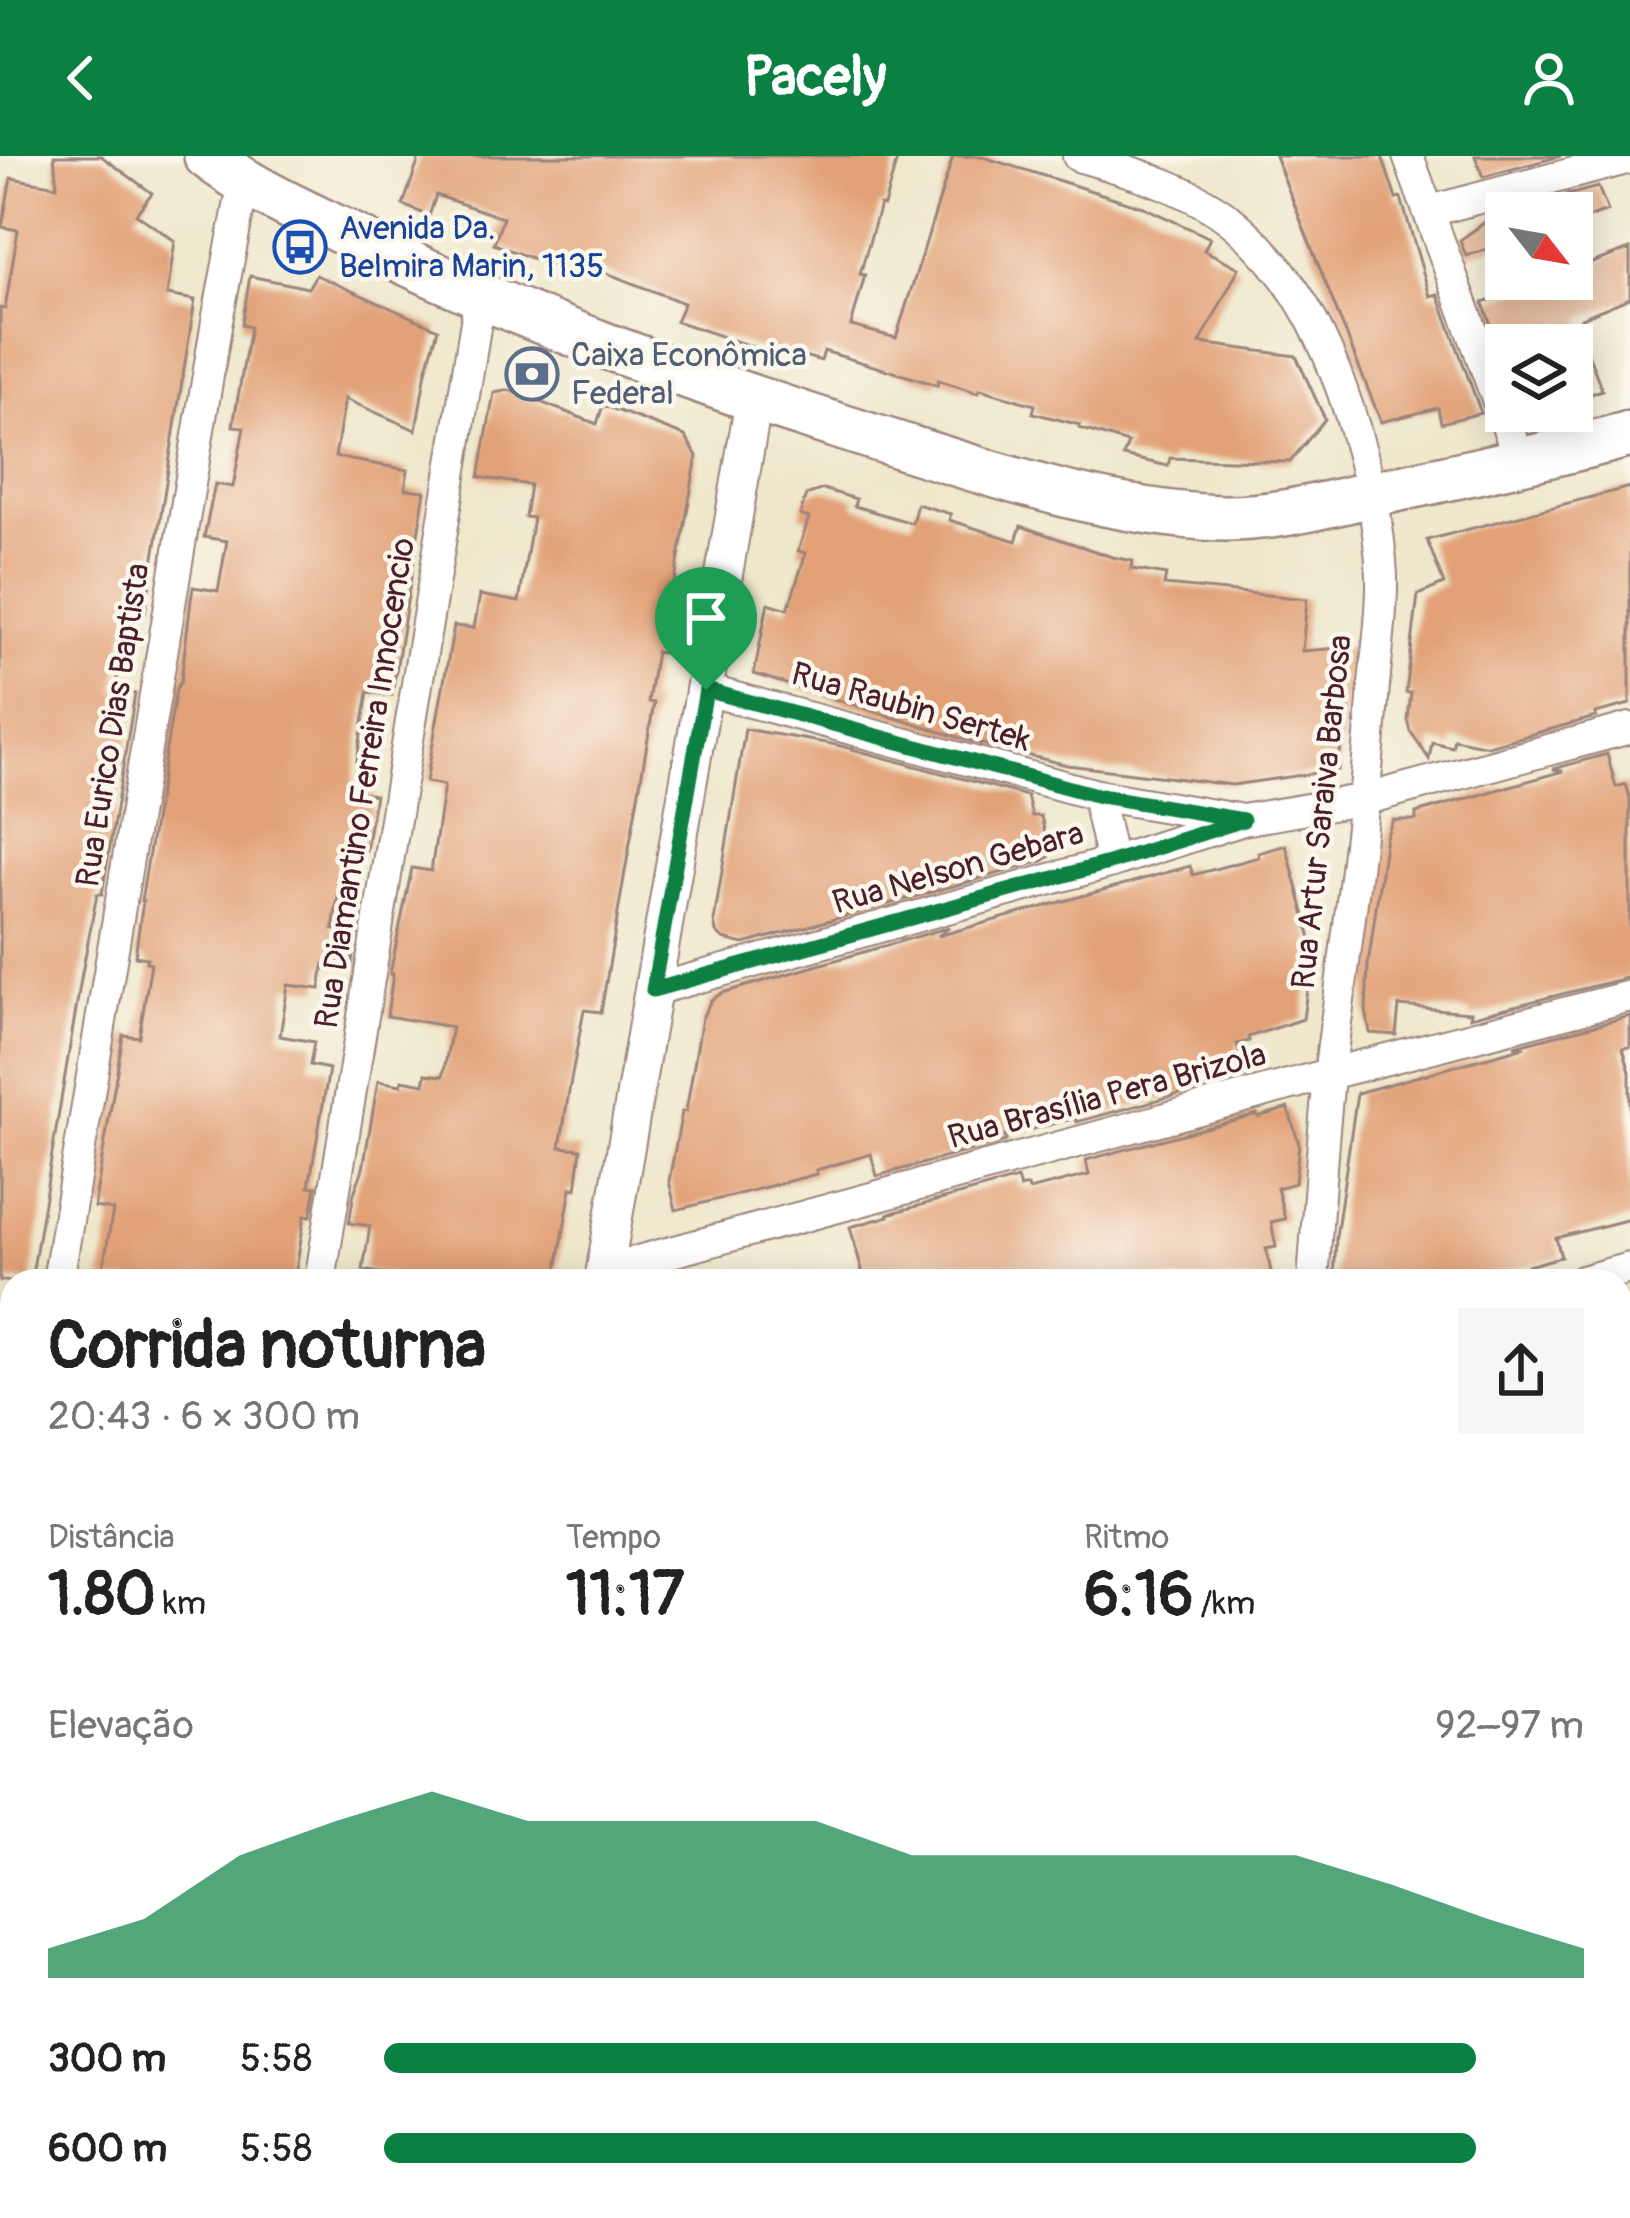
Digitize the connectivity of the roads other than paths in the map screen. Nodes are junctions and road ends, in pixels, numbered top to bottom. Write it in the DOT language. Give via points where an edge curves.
graph roads {
  1 [pos="1078,156"];
  2 [pos="1408,156"];
  3 [pos="1630,158"];
  4 [pos="222,164"];
  5 [pos="1430,212"];
  6 [pos="480,297"];
  7 [pos="754,399"];
  8 [pos="1630,434"];
  9 [pos="1521,464"];
  10 [pos="1371,494"];
  11 [pos="706,690"];
  12 [pos="1630,728"];
  13 [pos="1096,795"];
  14 [pos="1366,799"];
  15 [pos="1243,820"];
  16 [pos="1112,862"];
  17 [pos="653,990"];
  18 [pos="1630,996"];
  19 [pos="1328,1074"];
  20 [pos="60,1269"];
  21 [pos="322,1269"];
  22 [pos="605,1269"];
  23 [pos="629,1269"];
  24 [pos="1314,1269"];
  1 -- 10 [label="street, Rua Artur Saraiva Barbosa" via="1198,200 1277,268 1330,364"];
  2 -- 5 [label="street"];
  3 -- 5 [label="street"];
  4 -- 6 [label="main road"];
  4 -- 20 [label="street, Rua Eurico Dias Baptista" via="217,321"];
  5 -- 9 [label="street"];
  6 -- 7 [label="main road"];
  6 -- 21 [label="street, Rua Diamantino Ferreira Innocencio"];
  7 -- 10 [label="main road" via="1018,482 1151,511 1283,515"];
  7 -- 11 [label="street"];
  8 -- 9 [label="main road"];
  9 -- 10 [label="main road"];
  10 -- 14 [label="street, Rua Artur Saraiva Barbosa" via="1382,578"];
  11 -- 13 [label="street, Rua Raubin Sertek"];
  11 -- 17 [label="street"];
  12 -- 14 [label="street, Rua Nelson Gebara"];
  13 -- 15 [label="street, Rua Raubin Sertek"];
  13 -- 16 [label="street"];
  14 -- 15 [label="street, Rua Nelson Gebara"];
  14 -- 19 [label="street, Rua Artur Saraiva Barbosa"];
  15 -- 16 [label="street, Rua Nelson Gebara"];
  16 -- 17 [label="street, Rua Nelson Gebara"];
  17 -- 22 [label="street"];
  18 -- 19 [label="street, Rua Brasília Pera Brizola"];
  19 -- 23 [label="street, Rua Brasília Pera Brizola"];
  19 -- 24 [label="street, Rua Artur Saraiva Barbosa"];
}
